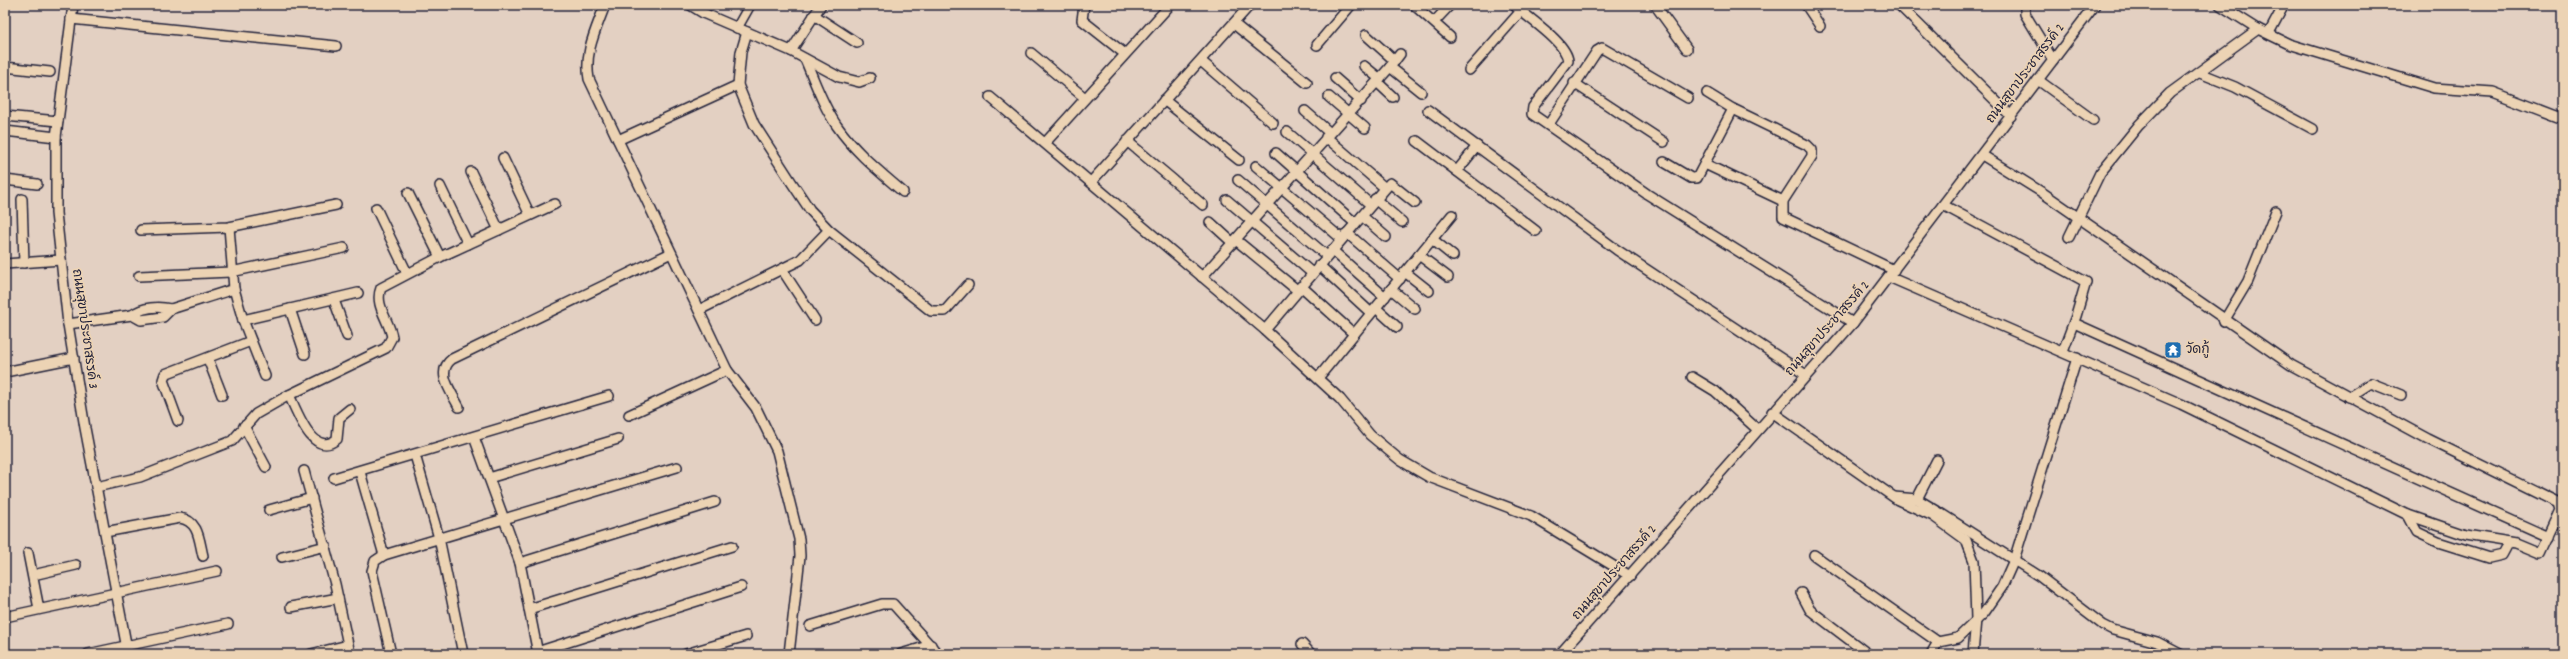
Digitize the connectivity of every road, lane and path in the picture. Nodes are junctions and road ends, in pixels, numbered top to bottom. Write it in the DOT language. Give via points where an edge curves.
graph roads {
  1 [pos="73,5"];
  2 [pos="605,5"];
  3 [pos="690,5"];
  4 [pos="750,5"];
  5 [pos="821,5"];
  6 [pos="1084,5"];
  7 [pos="1170,5"];
  8 [pos="1250,5"];
  9 [pos="1351,5"];
  10 [pos="1414,5"];
  11 [pos="1450,5"];
  12 [pos="1655,5"];
  13 [pos="1806,5"];
  14 [pos="1899,5"];
  15 [pos="2025,5"];
  16 [pos="2095,5"];
  17 [pos="2220,5"];
  18 [pos="2284,5"];
  19 [pos="1518,8"];
  20 [pos="814,15"];
  21 [pos="71,19"];
  22 [pos="1434,22"];
  23 [pos="1234,24"];
  24 [pos="1820,26"];
  25 [pos="737,28"];
  26 [pos="2258,29"];
  27 [pos="747,32"];
  28 [pos="2269,34"];
  29 [pos="1366,35"];
  30 [pos="1450,37"];
  31 [pos="857,43"];
  32 [pos="1317,45"];
  33 [pos="336,46"];
  34 [pos="1688,49"];
  35 [pos="791,51"];
  36 [pos="1031,53"];
  37 [pos="1125,54"];
  38 [pos="806,59"];
  39 [pos="2053,60"];
  40 [pos="1201,61"];
  41 [pos="1395,61"];
  42 [pos="1364,66"];
  43 [pos="5,67"];
  44 [pos="1469,70"];
  45 [pos="50,72"];
  46 [pos="2200,73"];
  47 [pos="870,78"];
  48 [pos="1335,78"];
  49 [pos="1379,80"];
  50 [pos="2038,80"];
  51 [pos="1307,83"];
  52 [pos="1574,83"];
  53 [pos="738,85"];
  54 [pos="1422,92"];
  55 [pos="1707,93"];
  56 [pos="990,97"];
  57 [pos="1329,97"];
  58 [pos="1085,98"];
  59 [pos="1393,98"];
  60 [pos="1688,98"];
  61 [pos="1164,100"];
  62 [pos="1361,101"];
  63 [pos="1733,109"];
  64 [pos="1428,110"];
  65 [pos="1305,111"];
  66 [pos="1349,113"];
  67 [pos="5,116"];
  68 [pos="2011,116"];
  69 [pos="2563,119"];
  70 [pos="2094,120"];
  71 [pos="58,121"];
  72 [pos="1273,124"];
  73 [pos="1549,124"];
  74 [pos="1365,128"];
  75 [pos="2313,129"];
  76 [pos="5,131"];
  77 [pos="1287,132"];
  78 [pos="1328,135"];
  79 [pos="56,137"];
  80 [pos="618,140"];
  81 [pos="1127,141"];
  82 [pos="1417,141"];
  83 [pos="1045,142"];
  84 [pos="1664,142"];
  85 [pos="1477,146"];
  86 [pos="1276,153"];
  87 [pos="1312,153"];
  88 [pos="1982,155"];
  89 [pos="503,158"];
  90 [pos="1239,160"];
  91 [pos="1664,162"];
  92 [pos="1705,164"];
  93 [pos="1256,166"];
  94 [pos="1297,171"];
  95 [pos="1457,171"];
  96 [pos="471,172"];
  97 [pos="5,180"];
  98 [pos="1238,180"];
  99 [pos="1091,182"];
  100 [pos="37,184"];
  101 [pos="440,186"];
  102 [pos="1282,188"];
  103 [pos="1385,188"];
  104 [pos="903,192"];
  105 [pos="408,193"];
  106 [pos="22,199"];
  107 [pos="1227,200"];
  108 [pos="1783,201"];
  109 [pos="1373,202"];
  110 [pos="1415,203"];
  111 [pos="555,204"];
  112 [pos="336,205"];
  113 [pos="1203,205"];
  114 [pos="1266,205"];
  115 [pos="1943,205"];
  116 [pos="376,208"];
  117 [pos="2276,211"];
  118 [pos="1452,215"];
  119 [pos="530,216"];
  120 [pos="1362,216"];
  121 [pos="2078,219"];
  122 [pos="1252,221"];
  123 [pos="1210,222"];
  124 [pos="1402,222"];
  125 [pos="1355,223"];
  126 [pos="229,227"];
  127 [pos="141,230"];
  128 [pos="499,230"];
  129 [pos="829,230"];
  130 [pos="1536,231"];
  131 [pos="1344,236"];
  132 [pos="1386,237"];
  133 [pos="2069,237"];
  134 [pos="1432,239"];
  135 [pos="1235,242"];
  136 [pos="468,244"];
  137 [pos="344,248"];
  138 [pos="671,253"];
  139 [pos="1330,253"];
  140 [pos="1419,255"];
  141 [pos="1453,256"];
  142 [pos="440,257"];
  143 [pos="61,260"];
  144 [pos="24,262"];
  145 [pos="5,264"];
  146 [pos="1319,265"];
  147 [pos="782,270"];
  148 [pos="232,272"];
  149 [pos="407,273"];
  150 [pos="1312,273"];
  151 [pos="1892,273"];
  152 [pos="1403,275"];
  153 [pos="139,276"];
  154 [pos="1202,277"];
  155 [pos="1448,278"];
  156 [pos="968,285"];
  157 [pos="1299,288"];
  158 [pos="234,289"];
  159 [pos="1429,291"];
  160 [pos="358,292"];
  161 [pos="1388,293"];
  162 [pos="334,300"];
  163 [pos="290,309"];
  164 [pos="1415,309"];
  165 [pos="699,310"];
  166 [pos="1374,310"];
  167 [pos="243,320"];
  168 [pos="815,320"];
  169 [pos="2224,320"];
  170 [pos="1853,323"];
  171 [pos="68,324"];
  172 [pos="2074,324"];
  173 [pos="1397,327"];
  174 [pos="1265,330"];
  175 [pos="1354,334"];
  176 [pos="346,336"];
  177 [pos="251,341"];
  178 [pos="2062,351"];
  179 [pos="305,354"];
  180 [pos="74,358"];
  181 [pos="2077,358"];
  182 [pos="208,359"];
  183 [pos="727,370"];
  184 [pos="5,372"];
  185 [pos="1806,375"];
  186 [pos="265,376"];
  187 [pos="1318,378"];
  188 [pos="1692,378"];
  189 [pos="222,395"];
  190 [pos="289,395"];
  191 [pos="2400,395"];
  192 [pos="610,396"];
  193 [pos="2349,397"];
  194 [pos="459,407"];
  195 [pos="350,409"];
  196 [pos="1772,412"];
  197 [pos="629,415"];
  198 [pos="178,421"];
  199 [pos="244,426"];
  200 [pos="1757,429"];
  201 [pos="474,437"];
  202 [pos="618,439"];
  203 [pos="416,455"];
  204 [pos="1937,460"];
  205 [pos="266,467"];
  206 [pos="677,467"];
  207 [pos="304,471"];
  208 [pos="360,472"];
  209 [pos="334,478"];
  210 [pos="489,478"];
  211 [pos="96,487"];
  212 [pos="1892,497"];
  213 [pos="312,498"];
  214 [pos="1917,499"];
  215 [pos="715,502"];
  216 [pos="269,510"];
  217 [pos="2408,515"];
  218 [pos="505,520"];
  219 [pos="105,532"];
  220 [pos="2548,537"];
  221 [pos="439,538"];
  222 [pos="2509,542"];
  223 [pos="326,546"];
  224 [pos="732,546"];
  225 [pos="28,553"];
  226 [pos="384,555"];
  227 [pos="1814,555"];
  228 [pos="203,556"];
  229 [pos="282,557"];
  230 [pos="2014,560"];
  231 [pos="520,563"];
  232 [pos="76,565"];
  233 [pos="218,571"];
  234 [pos="33,575"];
  235 [pos="1630,576"];
  236 [pos="741,587"];
  237 [pos="117,593"];
  238 [pos="1801,593"];
  239 [pos="338,598"];
  240 [pos="291,607"];
  241 [pos="39,609"];
  242 [pos="529,609"];
  243 [pos="5,617"];
  244 [pos="1976,619"];
  245 [pos="228,624"];
  246 [pos="810,626"];
  247 [pos="746,636"];
  248 [pos="1938,642"];
  249 [pos="1302,644"];
  250 [pos="931,645"];
  251 [pos="128,650"];
  252 [pos="349,650"];
  253 [pos="537,653"];
  254 [pos="88,654"];
  255 [pos="311,654"];
  256 [pos="391,654"];
  257 [pos="463,654"];
  258 [pos="686,654"];
  259 [pos="790,654"];
  260 [pos="901,654"];
  261 [pos="938,654"];
  262 [pos="1311,654"];
  263 [pos="1560,654"];
  264 [pos="1868,654"];
  265 [pos="1931,654"];
  266 [pos="1973,654"];
  267 [pos="2180,654"];
  1 -- 21 [label="street, ถนนสุขาประชาสรรค์ 3"];
  2 -- 80 [label="street" via="588,51 586,66 588,79"];
  3 -- 25 [label="street"];
  4 -- 25 [label="street"];
  5 -- 20 [label="street"];
  6 -- 37 [label="street" via="1082,20"];
  7 -- 37 [label="street"];
  8 -- 23 [label="street"];
  9 -- 32 [label="street"];
  10 -- 22 [label="street"];
  11 -- 22 [label="street"];
  12 -- 34 [label="street"];
  13 -- 24 [label="street"];
  14 -- 68 [label="street"];
  15 -- 39 [label="street" via="2025,14"];
  16 -- 39 [label="street, ถนนสุขาประชาสรรค์ 2"];
  17 -- 26 [label="street"];
  18 -- 28 [label="street"];
  19 -- 44 [label="street"];
  19 -- 73 [label="street" via="1568,54 1568,61 1533,107 1532,114"];
  20 -- 31 [label="street"];
  20 -- 35 [label="street"];
  21 -- 33 [label="street"];
  21 -- 71 [label="street, ถนนสุขาประชาสรรค์ 3"];
  22 -- 30 [label="street"];
  23 -- 40 [label="street"];
  23 -- 51 [label="street"];
  25 -- 27 [label="street"];
  26 -- 28 [label="street"];
  26 -- 46 [label="street"];
  27 -- 35 [label="street"];
  27 -- 53 [label="street" via="741,52"];
  28 -- 69 [label="street" via="2289,44 2434,88 2493,92"];
  29 -- 41 [label="street"];
  35 -- 38 [label="street"];
  36 -- 58 [label="street"];
  37 -- 58 [label="street"];
  38 -- 47 [label="street" via="852,81"];
  38 -- 104 [label="street" via="837,127"];
  39 -- 50 [label="street, ถนนสุขาประชาสรรค์ 2"];
  40 -- 61 [label="street"];
  40 -- 72 [label="street"];
  41 -- 49 [label="street"];
  41 -- 54 [label="street"];
  42 -- 49 [label="street"];
  43 -- 45 [label="street"];
  46 -- 75 [label="street" via="2235,87"];
  46 -- 121 [label="street" via="2170,93 2139,125 2100,173"];
  48 -- 62 [label="street"];
  49 -- 59 [label="street"];
  49 -- 62 [label="street"];
  50 -- 68 [label="street, ถนนสุขาประชาสรรค์ 2"];
  50 -- 70 [label="street"];
  52 -- 60 [label="street" via="1597,51 1602,48"];
  52 -- 73 [label="street"];
  52 -- 84 [label="street"];
  53 -- 80 [label="street"];
  53 -- 129 [label="street" via="744,104 766,144 810,210"];
  55 -- 63 [label="street"];
  56 -- 83 [label="street"];
  57 -- 66 [label="street"];
  58 -- 83 [label="street"];
  61 -- 81 [label="street"];
  61 -- 90 [label="street"];
  62 -- 66 [label="street"];
  63 -- 92 [label="street"];
  63 -- 108 [label="street" via="1807,145 1812,150 1812,156"];
  64 -- 85 [label="street"];
  65 -- 78 [label="street"];
  66 -- 74 [label="street"];
  66 -- 78 [label="street"];
  67 -- 71 [label="street"];
  68 -- 88 [label="street, ถนนสุขาประชาสรรค์ 2"];
  71 -- 79 [label="street, ถนนสุขาประชาสรรค์ 3"];
  73 -- 170 [label="street" via="1648,194"];
  76 -- 79 [label="street"];
  77 -- 87 [label="street"];
  78 -- 87 [label="street"];
  78 -- 103 [label="street"];
  79 -- 143 [label="street, ถนนสุขาประชาสรรค์ 3" via="56,213"];
  80 -- 138 [label="street"];
  81 -- 99 [label="street"];
  81 -- 113 [label="street"];
  82 -- 95 [label="street"];
  83 -- 99 [label="street"];
  85 -- 95 [label="street"];
  85 -- 185 [label="street" via="1617,250"];
  86 -- 94 [label="street"];
  87 -- 94 [label="street"];
  87 -- 109 [label="street"];
  88 -- 115 [label="street, ถนนสุขาประชาสรรค์ 2"];
  88 -- 121 [label="street"];
  89 -- 119 [label="street"];
  91 -- 92 [label="street" via="1691,178 1697,178"];
  92 -- 108 [label="street"];
  93 -- 102 [label="street"];
  94 -- 102 [label="street"];
  94 -- 125 [label="street"];
  95 -- 130 [label="street"];
  96 -- 128 [label="street"];
  97 -- 100 [label="street"];
  98 -- 114 [label="street"];
  99 -- 154 [label="street"];
  101 -- 136 [label="street"];
  102 -- 114 [label="street"];
  102 -- 131 [label="street"];
  103 -- 109 [label="street"];
  103 -- 110 [label="street" via="1390,183"];
  105 -- 142 [label="street"];
  106 -- 144 [label="street"];
  107 -- 122 [label="street"];
  108 -- 151 [label="street" via="1783,217"];
  109 -- 120 [label="street"];
  109 -- 124 [label="street"];
  111 -- 119 [label="street"];
  112 -- 126 [label="street"];
  114 -- 122 [label="street"];
  114 -- 139 [label="street"];
  115 -- 151 [label="street, ถนนสุขาประชาสรรค์ 2"];
  115 -- 172 [label="street" via="2086,282"];
  116 -- 149 [label="street"];
  117 -- 169 [label="street" via="2248,281"];
  118 -- 134 [label="street"];
  119 -- 128 [label="street"];
  120 -- 125 [label="street"];
  120 -- 132 [label="street"];
  121 -- 133 [label="street"];
  121 -- 169 [label="street"];
  122 -- 135 [label="street"];
  122 -- 150 [label="street"];
  123 -- 135 [label="street"];
  125 -- 131 [label="street"];
  126 -- 127 [label="street"];
  126 -- 148 [label="street"];
  128 -- 136 [label="street"];
  129 -- 147 [label="street" via="800,260"];
  129 -- 156 [label="street" via="931,311 945,311"];
  131 -- 139 [label="street"];
  131 -- 152 [label="street"];
  134 -- 140 [label="street"];
  134 -- 141 [label="street"];
  135 -- 154 [label="street"];
  135 -- 157 [label="street"];
  136 -- 142 [label="street"];
  137 -- 148 [label="street"];
  138 -- 165 [label="street"];
  138 -- 194 [label="street" via="452,359 446,364 444,376"];
  139 -- 146 [label="street"];
  139 -- 161 [label="street"];
  140 -- 152 [label="street"];
  140 -- 155 [label="street"];
  142 -- 149 [label="street"];
  143 -- 144 [label="street"];
  143 -- 171 [label="street, ถนนสุขาประชาสรรค์ 3"];
  144 -- 145 [label="street"];
  146 -- 150 [label="street"];
  146 -- 166 [label="street"];
  147 -- 165 [label="street"];
  147 -- 168 [label="street"];
  148 -- 153 [label="street"];
  148 -- 158 [label="street"];
  149 -- 190 [label="street" via="381,288 378,295 392,337 386,348"];
  150 -- 157 [label="street"];
  151 -- 170 [label="street, ถนนสุขาประชาสรรค์ 2"];
  151 -- 178 [label="street"];
  152 -- 159 [label="street"];
  152 -- 161 [label="street"];
  154 -- 174 [label="street"];
  157 -- 174 [label="street"];
  157 -- 175 [label="street"];
  158 -- 167 [label="street"];
  158 -- 171 [label="street" via="171,309 138,310 132,315"];
  160 -- 162 [label="street"];
  161 -- 164 [label="street"];
  161 -- 166 [label="street"];
  162 -- 163 [label="street"];
  162 -- 176 [label="street"];
  163 -- 167 [label="street"];
  163 -- 179 [label="street"];
  165 -- 183 [label="street"];
  166 -- 173 [label="street"];
  166 -- 175 [label="street"];
  167 -- 177 [label="street"];
  169 -- 193 [label="street" via="2291,366"];
  170 -- 185 [label="street, ถนนสุขาประชาสรรค์ 2"];
  171 -- 180 [label="street, ถนนสุขาประชาสรรค์ 3"];
  172 -- 178 [label="street"];
  172 -- 220 [label="street"];
  174 -- 187 [label="street"];
  175 -- 187 [label="street"];
  177 -- 182 [label="street"];
  177 -- 186 [label="street"];
  178 -- 181 [label="street"];
  180 -- 184 [label="street"];
  180 -- 211 [label="street, ถนนสุขาประชาสรรค์ 3"];
  181 -- 217 [label="street" via="2181,404"];
  181 -- 230 [label="street"];
  182 -- 189 [label="street"];
  182 -- 198 [label="street" via="168,372 163,377"];
  183 -- 197 [label="street"];
  183 -- 259 [label="street" via="756,408 777,451 799,538 800,556"];
  185 -- 196 [label="street, ถนนสุขาประชาสรรค์ 2"];
  187 -- 235 [label="street" via="1340,399 1370,435 1400,460 1428,477 1530,516"];
  188 -- 200 [label="street" via="1715,391"];
  190 -- 195 [label="street" via="310,437 324,444 337,439 339,418"];
  190 -- 199 [label="street" via="256,414"];
  191 -- 193 [label="street" via="2371,383"];
  192 -- 201 [label="street"];
  193 -- 220 [label="street" via="2558,503 2560,510"];
  196 -- 200 [label="street, ถนนสุขาประชาสรรค์ 2"];
  196 -- 212 [label="street"];
  199 -- 205 [label="street"];
  199 -- 211 [label="street" via="232,441 140,477"];
  200 -- 235 [label="street, ถนนสุขาประชาสรรค์ 2"];
  201 -- 203 [label="street"];
  201 -- 210 [label="street"];
  202 -- 210 [label="street"];
  203 -- 208 [label="street"];
  203 -- 221 [label="street"];
  204 -- 214 [label="street"];
  206 -- 218 [label="street"];
  207 -- 213 [label="street"];
  208 -- 209 [label="street"];
  208 -- 226 [label="street"];
  210 -- 218 [label="street"];
  211 -- 219 [label="street, ถนนสุขาประชาสรรค์ 3"];
  212 -- 214 [label="street"];
  212 -- 244 [label="street" via="1933,516 1966,540 1974,561"];
  213 -- 216 [label="street"];
  213 -- 223 [label="street"];
  214 -- 230 [label="street"];
  215 -- 231 [label="street"];
  217 -- 222 [label="street" via="2466,535"];
  217 -- 222 [label="street" via="2417,532 2438,542 2489,558 2502,555"];
  218 -- 221 [label="street"];
  218 -- 231 [label="street"];
  219 -- 228 [label="street" via="186,519 195,526"];
  219 -- 237 [label="street, ถนนสุขาประชาสรรค์ 3"];
  220 -- 222 [label="street" via="2540,553"];
  221 -- 226 [label="street"];
  221 -- 257 [label="street"];
  223 -- 229 [label="street"];
  223 -- 239 [label="street"];
  224 -- 242 [label="street"];
  225 -- 234 [label="street"];
  226 -- 256 [label="street" via="375,561 372,571"];
  227 -- 248 [label="street"];
  230 -- 244 [label="street" via="1996,598"];
  230 -- 267 [label="street" via="2103,625 2157,642"];
  231 -- 242 [label="street"];
  232 -- 234 [label="street"];
  233 -- 237 [label="street"];
  234 -- 241 [label="street"];
  235 -- 263 [label="street, ถนนสุขาประชาสรรค์ 2"];
  236 -- 253 [label="street"];
  237 -- 241 [label="street"];
  237 -- 251 [label="street, ถนนสุขาประชาสรรค์ 3"];
  238 -- 264 [label="street" via="1810,610"];
  239 -- 240 [label="street"];
  239 -- 252 [label="street"];
  241 -- 243 [label="street"];
  242 -- 253 [label="street"];
  244 -- 248 [label="street" via="1958,638"];
  244 -- 266 [label="street"];
  245 -- 251 [label="street"];
  246 -- 250 [label="street" via="889,603 893,604"];
  247 -- 258 [label="street"];
  248 -- 265 [label="street"];
  249 -- 262 [label="street"];
  250 -- 260 [label="street"];
  250 -- 261 [label="street"];
  251 -- 254 [label="street"];
  252 -- 255 [label="street"];
}
